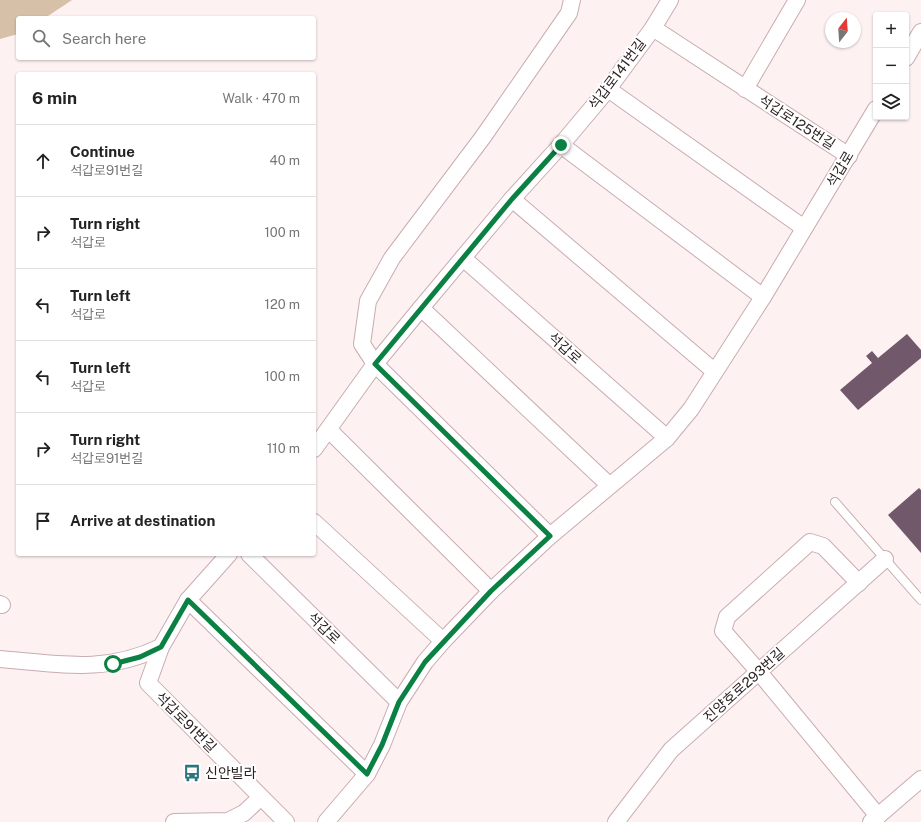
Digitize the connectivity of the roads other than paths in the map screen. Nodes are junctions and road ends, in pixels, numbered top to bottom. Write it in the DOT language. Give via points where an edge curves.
graph roads {
  1 [pos="572,0"];
  2 [pos="670,0"];
  3 [pos="797,0"];
  4 [pos="652,28"];
  5 [pos="921,32"];
  6 [pos="909,53"];
  7 [pos="608,89"];
  8 [pos="745,89"];
  9 [pos="873,114"];
  10 [pos="561,145"];
  11 [pos="848,156"];
  12 [pos="512,199"];
  13 [pos="804,228"];
  14 [pos="463,258"];
  15 [pos="763,297"];
  16 [pos="421,308"];
  17 [pos="375,364"];
  18 [pos="714,371"];
  19 [pos="329,430"];
  20 [pos="667,438"];
  21 [pos="316,446"];
  22 [pos="610,485"];
  23 [pos="835,502"];
  24 [pos="316,524"];
  25 [pos="550,536"];
  26 [pos="227,556"];
  27 [pos="250,556"];
  28 [pos="885,559"];
  29 [pos="859,583"];
  30 [pos="491,591"];
  31 [pos="188,600"];
  32 [pos="921,600"];
  33 [pos="443,641"];
  34 [pos="161,647"];
  35 [pos="0,659"];
  36 [pos="759,672"];
  37 [pos="399,702"];
  38 [pos="367,774"];
  39 [pos="921,780"];
  40 [pos="260,798"];
  41 [pos="875,819"];
  42 [pos="174,822"];
  43 [pos="226,822"];
  44 [pos="286,822"];
  45 [pos="326,822"];
  46 [pos="616,822"];
  1 -- 17 [label="street" via="569,13 483,137 392,258 368,301 362,344"];
  2 -- 4 [label="street, 석갑로141번길"];
  3 -- 8 [label="street, 석갑로125번길"];
  4 -- 7 [label="street, 석갑로141번길"];
  4 -- 8 [label="street, 석갑로125번길"];
  5 -- 6 [label="street"];
  7 -- 10 [label="street, 석갑로141번길"];
  7 -- 13 [label="street"];
  8 -- 11 [label="street, 석갑로125번길"];
  9 -- 11 [label="street, 석갑로"];
  10 -- 12 [label="street"];
  10 -- 15 [label="street"];
  11 -- 13 [label="street, 석갑로"];
  12 -- 14 [label="street"];
  12 -- 18 [label="street"];
  13 -- 15 [label="street, 석갑로"];
  14 -- 16 [label="street"];
  14 -- 20 [label="street, 석갑로"];
  15 -- 18 [label="street, 석갑로"];
  16 -- 17 [label="street"];
  16 -- 22 [label="street"];
  17 -- 19 [label="street"];
  17 -- 25 [label="street"];
  18 -- 20 [label="street, 석갑로" via="691,409"];
  19 -- 21 [label="street"];
  19 -- 30 [label="street"];
  20 -- 22 [label="street, 석갑로"];
  22 -- 25 [label="street, 석갑로"];
  23 -- 28 [label="lane"];
  24 -- 33 [label="street"];
  25 -- 30 [label="street, 석갑로"];
  26 -- 31 [label="street, 석갑로91번길"];
  27 -- 37 [label="street, 석갑로"];
  28 -- 29 [label="street, 진양호로293번길"];
  28 -- 32 [label="lane"];
  29 -- 36 [label="street, 진양호로293번길"];
  29 -- 36 [label="street" via="824,546 810,542 727,617 723,631"];
  30 -- 33 [label="street, 석갑로"];
  31 -- 34 [label="street, 석갑로91번길"];
  31 -- 38 [label="street"];
  33 -- 37 [label="street, 석갑로" via="425,662"];
  34 -- 35 [label="street" via="140,657 113,664 52,665"];
  34 -- 40 [label="street, 석갑로91번길" via="148,683"];
  36 -- 41 [label="street"];
  36 -- 46 [label="street, 진양호로293번길" via="671,750"];
  37 -- 38 [label="street, 석갑로"];
  38 -- 45 [label="street, 석갑로"];
  39 -- 41 [label="street"];
  40 -- 43 [label="street" via="244,813"];
  40 -- 44 [label="street, 석갑로91번길"];
  42 -- 43 [label="street"];
}
